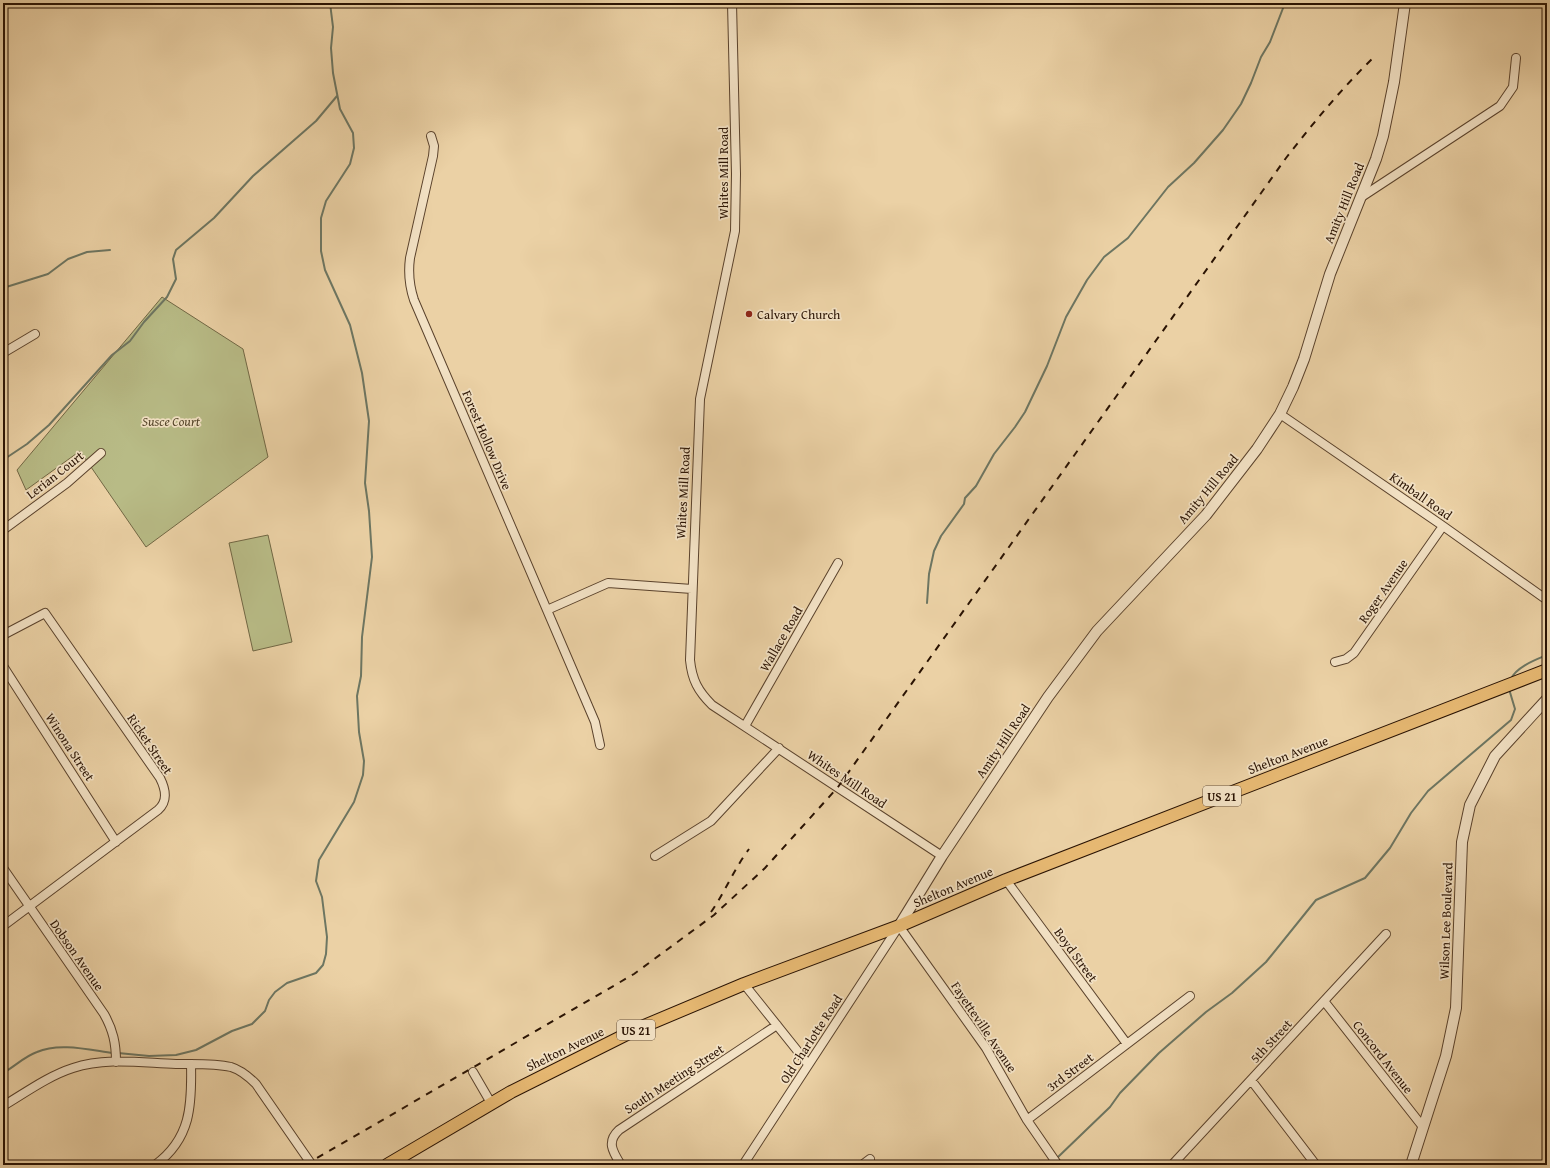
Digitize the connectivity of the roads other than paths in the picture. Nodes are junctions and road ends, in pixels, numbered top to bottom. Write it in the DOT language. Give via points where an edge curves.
graph roads {
  1 [pos="732,3"];
  2 [pos="1404,3"];
  3 [pos="1516,58"];
  4 [pos="431,136"];
  5 [pos="1360,198"];
  6 [pos="35,334"];
  7 [pos="3,353"];
  8 [pos="1280,414"];
  9 [pos="101,453"];
  10 [pos="1443,526"];
  11 [pos="3,530"];
  12 [pos="838,563"];
  13 [pos="692,589"];
  14 [pos="1547,600"];
  15 [pos="547,610"];
  16 [pos="3,635"];
  17 [pos="1335,662"];
  18 [pos="3,666"];
  19 [pos="1547,670"];
  20 [pos="1547,699"];
  21 [pos="745,726"];
  22 [pos="600,745"];
  23 [pos="779,748"];
  24 [pos="116,842"];
  25 [pos="655,856"];
  26 [pos="942,856"];
  27 [pos="3,868"];
  28 [pos="1006,880"];
  29 [pos="30,907"];
  30 [pos="3,926"];
  31 [pos="899,926"];
  32 [pos="1386,934"];
  33 [pos="744,984"];
  34 [pos="1190,996"];
  35 [pos="1324,1001"];
  36 [pos="777,1025"];
  37 [pos="1127,1044"];
  38 [pos="116,1062"];
  39 [pos="191,1064"];
  40 [pos="808,1064"];
  41 [pos="473,1072"];
  42 [pos="1251,1080"];
  43 [pos="491,1103"];
  44 [pos="3,1106"];
  45 [pos="1027,1120"];
  46 [pos="1423,1127"];
  47 [pos="870,1159"];
  48 [pos="1177,1163"];
  49 [pos="155,1165"];
  50 [pos="312,1165"];
  51 [pos="387,1165"];
  52 [pos="621,1165"];
  53 [pos="743,1165"];
  54 [pos="862,1165"];
  55 [pos="1058,1165"];
  56 [pos="1316,1165"];
  57 [pos="1411,1165"];
  1 -- 13 [label="street, Whites Mill Road" via="735,231 700,399"];
  2 -- 5 [label="street, Amity Hill Road" via="1385,129"];
  3 -- 5 [label="street" via="1513,88 1500,106"];
  4 -- 15 [label="street, Forest Hollow Drive" via="433,156 410,258 409,286"];
  5 -- 8 [label="street, Amity Hill Road" via="1330,274 1304,359"];
  6 -- 7 [label="street"];
  8 -- 10 [label="street, Kimball Road"];
  8 -- 26 [label="street, Amity Hill Road" via="1233,483 1097,631 1048,697"];
  9 -- 11 [label="street, Lerian Court" via="67,483"];
  10 -- 14 [label="street, Kimball Road"];
  10 -- 17 [label="street, Roger Avenue" via="1354,652 1346,659"];
  12 -- 21 [label="street, Wallace Road"];
  13 -- 15 [label="street" via="608,583"];
  13 -- 21 [label="street, Whites Mill Road" via="692,677 700,693"];
  15 -- 22 [label="street, Forest Hollow Drive" via="595,722"];
  16 -- 24 [label="street, Ricket Street" via="45,613 160,778 166,792 163,806"];
  18 -- 24 [label="street, Winona Street"];
  19 -- 28 [label="main road, Shelton Avenue / US 21"];
  20 -- 46 [label="street, Wilson Lee Boulevard" via="1495,756 1470,805 1462,842 1456,1008 1446,1056"];
  21 -- 23 [label="street, Whites Mill Road"];
  23 -- 25 [label="street" via="710,821"];
  23 -- 26 [label="street, Whites Mill Road"];
  24 -- 29 [label="street, Ricket Street"];
  26 -- 31 [label="street, Amity Hill Road"];
  27 -- 29 [label="street, Dobson Avenue"];
  28 -- 31 [label="main road, Shelton Avenue / US 21"];
  28 -- 37 [label="street, Boyd Street"];
  29 -- 30 [label="street, Ricket Street"];
  29 -- 38 [label="street, Dobson Avenue" via="112,1029 116,1045"];
  31 -- 33 [label="main road, Shelton Avenue / US 21"];
  31 -- 40 [label="street, Old Charlotte Road"];
  31 -- 45 [label="street, Fayetteville Avenue" via="986,1048"];
  32 -- 35 [label="street, 5th Street"];
  33 -- 36 [label="street"];
  33 -- 43 [label="main road, Shelton Avenue / US 21" via="637,1029"];
  34 -- 37 [label="street, 3rd Street"];
  35 -- 42 [label="street, 5th Street"];
  35 -- 46 [label="street, Concord Avenue"];
  36 -- 40 [label="street"];
  36 -- 52 [label="street, South Meeting Street" via="619,1130 611,1143 612,1151"];
  37 -- 45 [label="street, 3rd Street"];
  38 -- 39 [label="street"];
  38 -- 44 [label="street" via="92,1063 72,1068"];
  39 -- 49 [label="street" via="188,1121 178,1141"];
  39 -- 50 [label="street" via="226,1066 246,1074 256,1084"];
  40 -- 53 [label="street, Old Charlotte Road"];
  41 -- 43 [label="street"];
  42 -- 48 [label="street, 5th Street"];
  42 -- 56 [label="street"];
  43 -- 51 [label="main road, Shelton Avenue / US 21"];
  45 -- 55 [label="street, Fayetteville Avenue"];
  46 -- 57 [label="street, Wilson Lee Boulevard"];
  47 -- 54 [label="street"];
}
